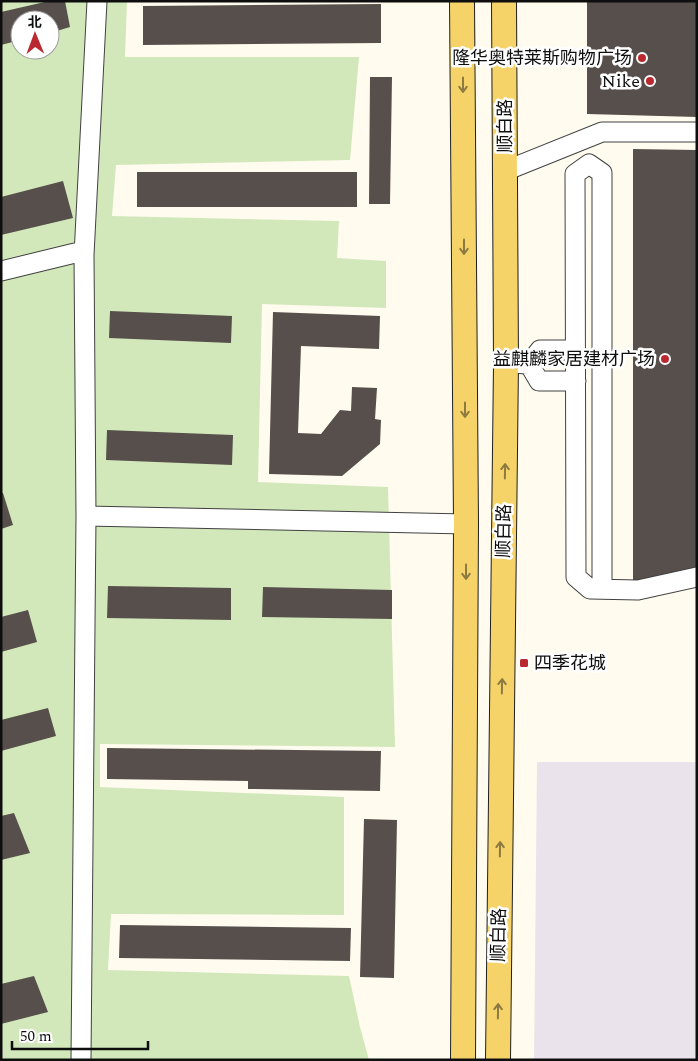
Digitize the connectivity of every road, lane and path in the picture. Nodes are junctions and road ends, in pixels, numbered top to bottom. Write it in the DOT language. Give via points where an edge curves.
graph roads {
  1 [pos="97,1"];
  2 [pos="462,1"];
  3 [pos="504,1"];
  4 [pos="697,132"];
  5 [pos="506,171"];
  6 [pos="84,256"];
  7 [pos="1,270"];
  8 [pos="576,350"];
  9 [pos="506,363"];
  10 [pos="530,364"];
  11 [pos="576,381"];
  12 [pos="86,516"];
  13 [pos="466,524"];
  14 [pos="697,577"];
  15 [pos="602,589"];
  16 [pos="81,1060"];
  17 [pos="463,1060"];
  18 [pos="498,1060"];
  1 -- 6 [label="street"];
  2 -- 13 [label="main road, 顺白路, one-way"];
  3 -- 5 [label="main road, 顺白路"];
  4 -- 5 [label="street" via="602,132"];
  5 -- 9 [label="main road, 顺白路"];
  6 -- 7 [label="street" via="75,254"];
  6 -- 12 [label="street"];
  8 -- 10 [label="street" via="540,350"];
  8 -- 11 [label="street"];
  8 -- 15 [label="street" via="575,174 589,164 602,173"];
  9 -- 10 [label="street"];
  18 -- 9 [label="main road, 顺白路, one-way"];
  10 -- 11 [label="street" via="539,381"];
  11 -- 15 [label="street" via="576,577 590,589"];
  12 -- 13 [label="street"];
  12 -- 16 [label="street"];
  13 -- 17 [label="main road, 顺白路, one-way"];
  14 -- 15 [label="street" via="638,590"];
}
